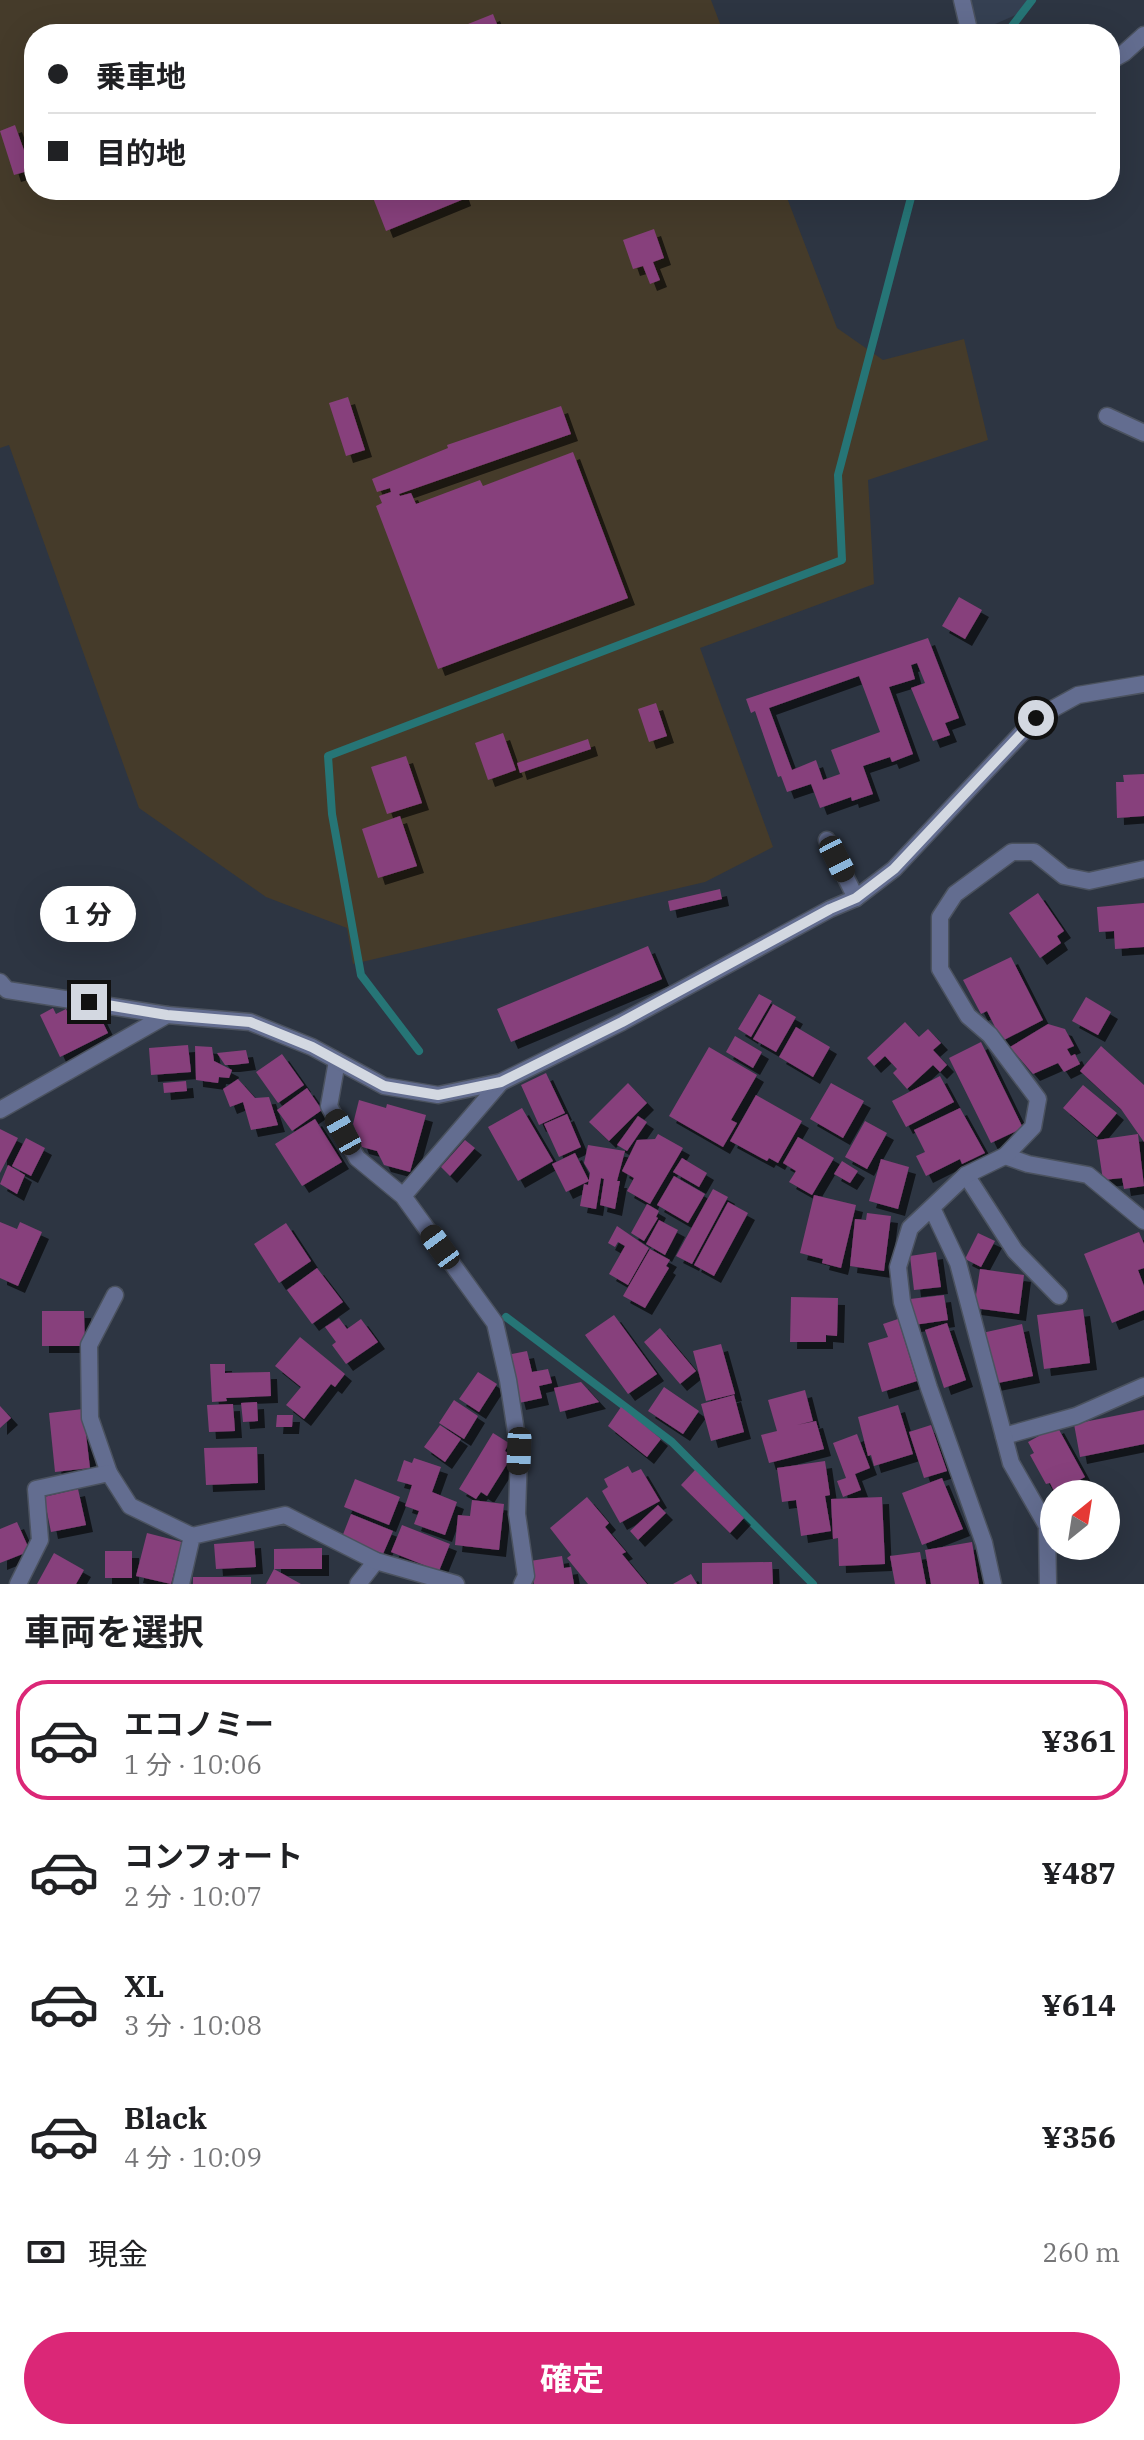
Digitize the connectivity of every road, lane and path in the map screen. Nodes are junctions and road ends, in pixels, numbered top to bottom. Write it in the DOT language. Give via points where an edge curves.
graph roads {
  1 [pos="962,0"];
  2 [pos="968,24"];
  3 [pos="1144,35"];
  4 [pos="1120,55"];
  5 [pos="1107,416"];
  6 [pos="1144,433"];
  7 [pos="1144,684"];
  8 [pos="827,840"];
  9 [pos="1144,869"];
  10 [pos="856,898"];
  11 [pos="0,982"];
  12 [pos="167,1015"];
  13 [pos="337,1061"];
  14 [pos="501,1082"];
  15 [pos="0,1110"];
  16 [pos="1005,1156"];
  17 [pos="966,1175"];
  18 [pos="403,1196"];
  19 [pos="932,1208"];
  20 [pos="1144,1221"];
  21 [pos="115,1295"];
  22 [pos="1059,1296"];
  23 [pos="1144,1386"];
  24 [pos="1004,1436"];
  25 [pos="109,1473"];
  26 [pos="192,1536"];
  27 [pos="376,1561"];
  28 [pos="18,1584"];
  29 [pos="181,1584"];
  30 [pos="358,1584"];
  31 [pos="456,1584"];
  32 [pos="522,1584"];
  33 [pos="993,1584"];
  34 [pos="1048,1584"];
  1 -- 2 [label="street"];
  3 -- 4 [label="street"];
  5 -- 6 [label="street"];
  7 -- 10 [label="street" via="1078,695 1036,718 894,869"];
  8 -- 10 [label="street"];
  9 -- 16 [label="street" via="1089,881 1064,876 1034,852 1012,852 955,894 940,917 940,969 968,1016 990,1035 1038,1099 1033,1127"];
  10 -- 14 [label="street"];
  11 -- 12 [label="street" via="7,990"];
  12 -- 13 [label="street" via="250,1022"];
  12 -- 15 [label="street"];
  13 -- 14 [label="street" via="384,1086 438,1095"];
  13 -- 18 [label="street" via="329,1106 357,1158"];
  14 -- 18 [label="street"];
  16 -- 17 [label="street"];
  16 -- 20 [label="street" via="1088,1175"];
  17 -- 19 [label="street"];
  17 -- 22 [label="street" via="1015,1251"];
  18 -- 32 [label="street" via="495,1323 519,1451 517,1514 526,1576"];
  19 -- 24 [label="street" via="958,1263"];
  19 -- 33 [label="street" via="910,1228 898,1267 902,1302 984,1543"];
  21 -- 25 [label="street" via="89,1345 90,1418"];
  23 -- 24 [label="street" via="1076,1416"];
  24 -- 34 [label="street" via="1011,1463 1047,1526"];
  25 -- 26 [label="street" via="130,1506"];
  25 -- 28 [label="street" via="36,1489 40,1540"];
  26 -- 27 [label="street" via="285,1515"];
  26 -- 29 [label="street"];
  27 -- 30 [label="street"];
  27 -- 31 [label="street"];
}
